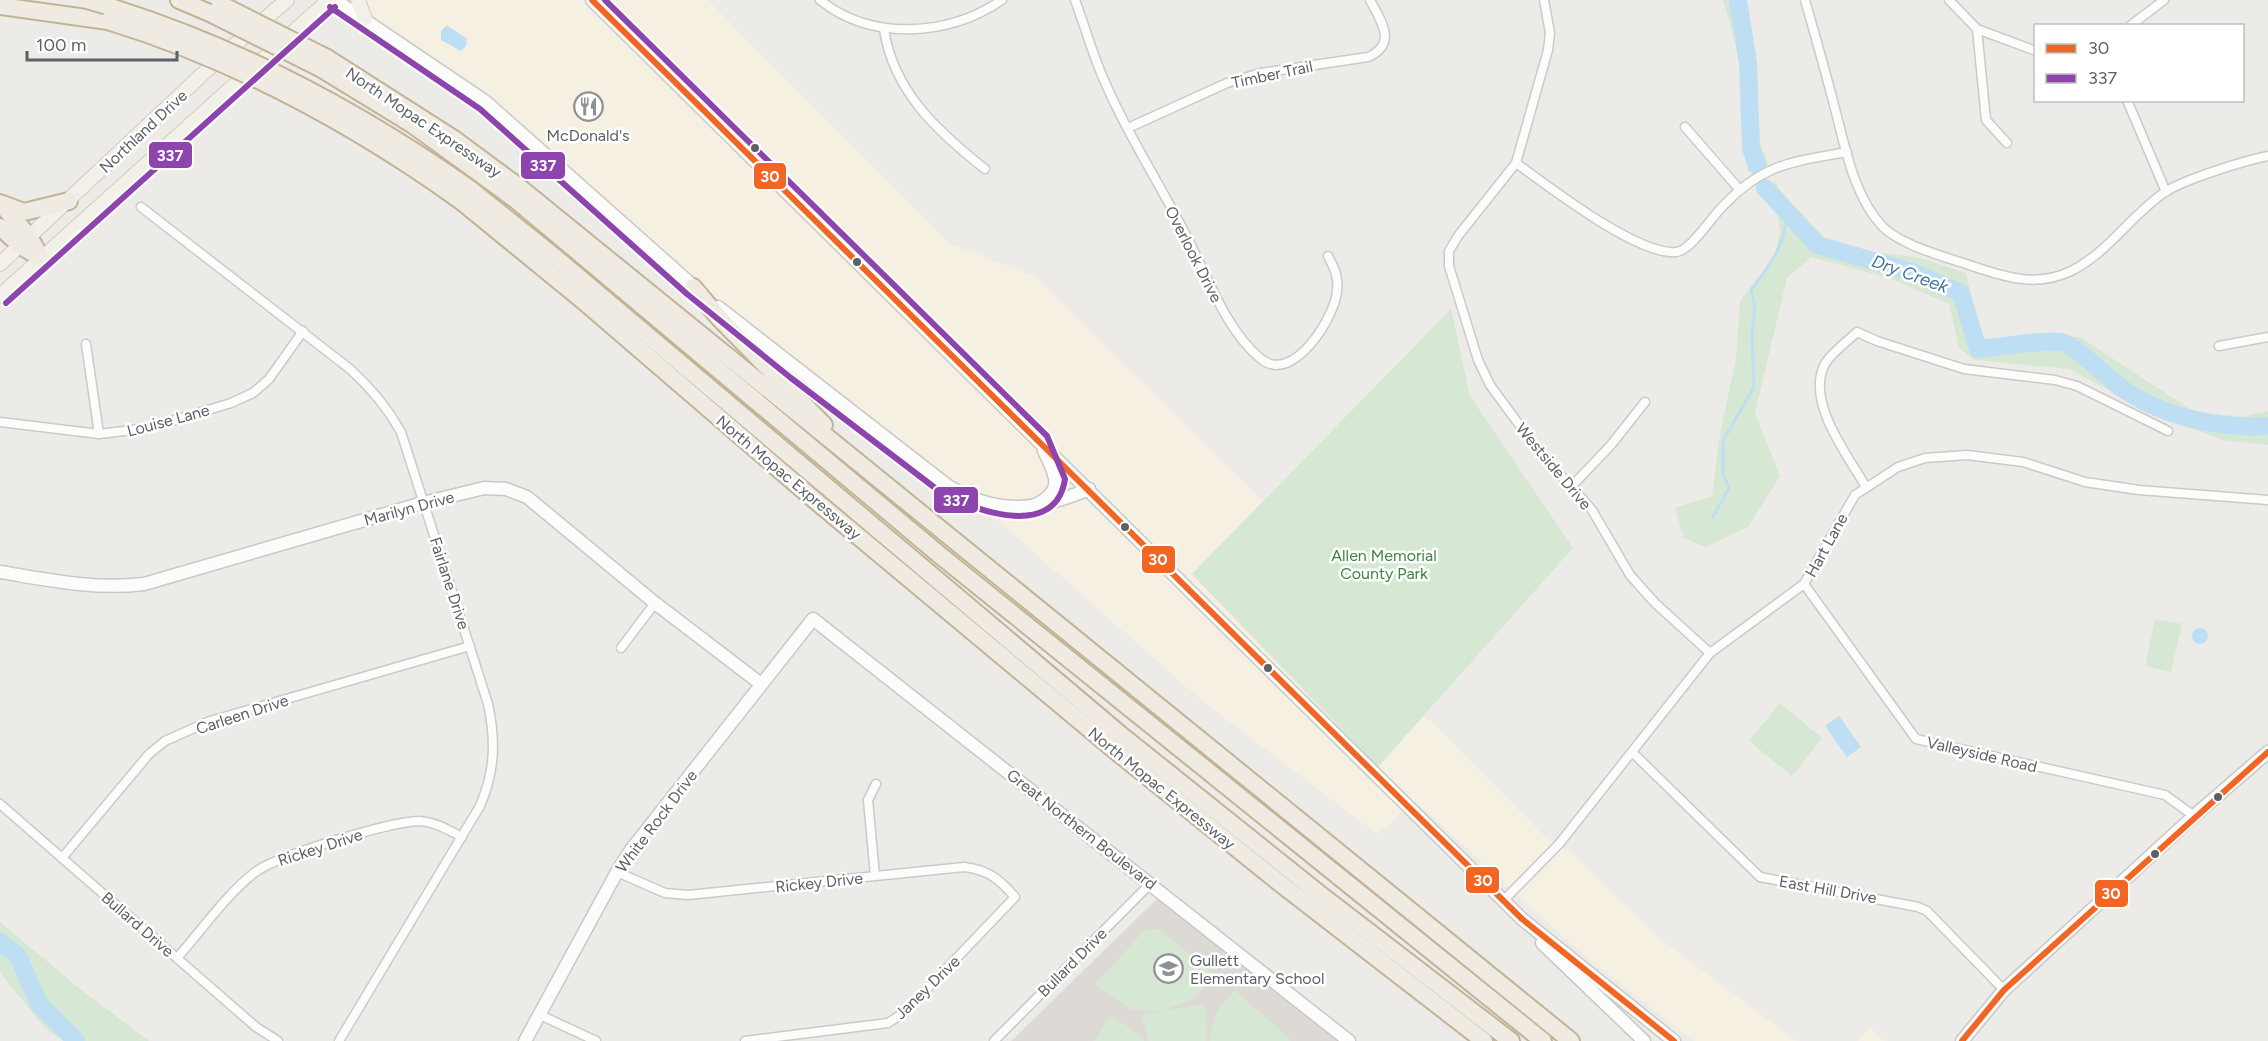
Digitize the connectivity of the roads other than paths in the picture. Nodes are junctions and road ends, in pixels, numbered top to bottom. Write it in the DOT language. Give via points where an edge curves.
graph roads {
  1 [pos="42,0"];
  2 [pos="87,0"];
  3 [pos="179,0"];
  4 [pos="287,0"];
  5 [pos="329,0"];
  6 [pos="335,0"];
  7 [pos="358,0"];
  8 [pos="592,0"];
  9 [pos="820,0"];
  10 [pos="1002,0"];
  11 [pos="1075,0"];
  12 [pos="1370,0"];
  13 [pos="1544,0"];
  14 [pos="1805,0"];
  15 [pos="1949,0"];
  16 [pos="2164,0"];
  17 [pos="0,6"];
  18 [pos="214,6"];
  19 [pos="365,19"];
  20 [pos="108,21"];
  21 [pos="2133,24"];
  22 [pos="884,29"];
  23 [pos="1977,29"];
  24 [pos="2034,50"];
  25 [pos="323,63"];
  26 [pos="2128,102"];
  27 [pos="1685,127"];
  28 [pos="1128,128"];
  29 [pos="2007,143"];
  30 [pos="1847,152"];
  31 [pos="2268,156"];
  32 [pos="1516,164"];
  33 [pos="984,169"];
  34 [pos="1739,189"];
  35 [pos="2166,192"];
  36 [pos="465,195"];
  37 [pos="69,201"];
  38 [pos="0,203"];
  39 [pos="141,207"];
  40 [pos="0,227"];
  41 [pos="25,242"];
  42 [pos="1328,256"];
  43 [pos="41,258"];
  44 [pos="0,264"];
  45 [pos="693,287"];
  46 [pos="0,296"];
  47 [pos="303,331"];
  48 [pos="2268,337"];
  49 [pos="86,344"];
  50 [pos="2219,346"];
  51 [pos="1645,402"];
  52 [pos="0,422"];
  53 [pos="2168,431"];
  54 [pos="99,434"];
  55 [pos="1040,442"];
  56 [pos="855,459"];
  57 [pos="1571,487"];
  58 [pos="1866,487"];
  59 [pos="1089,489"];
  60 [pos="869,494"];
  61 [pos="836,495"];
  62 [pos="2268,500"];
  63 [pos="423,503"];
  64 [pos="1030,507"];
  65 [pos="0,572"];
  66 [pos="1804,584"];
  67 [pos="1028,601"];
  68 [pos="655,603"];
  69 [pos="951,612"];
  70 [pos="813,619"];
  71 [pos="470,646"];
  72 [pos="621,648"];
  73 [pos="1710,653"];
  74 [pos="761,684"];
  75 [pos="1632,752"];
  76 [pos="2268,752"];
  77 [pos="876,784"];
  78 [pos="0,804"];
  79 [pos="2194,816"];
  80 [pos="462,837"];
  81 [pos="62,858"];
  82 [pos="616,872"];
  83 [pos="875,876"];
  84 [pos="1151,883"];
  85 [pos="1016,897"];
  86 [pos="1503,901"];
  87 [pos="1522,919"];
  88 [pos="177,958"];
  89 [pos="2004,990"];
  90 [pos="1438,1005"];
  91 [pos="538,1014"];
  92 [pos="278,1041"];
  93 [pos="339,1041"];
  94 [pos="525,1041"];
  95 [pos="596,1041"];
  96 [pos="745,1041"];
  97 [pos="994,1041"];
  98 [pos="1349,1041"];
  99 [pos="1484,1041"];
  100 [pos="1493,1041"];
  101 [pos="1511,1041"];
  102 [pos="1543,1041"];
  103 [pos="1571,1041"];
  104 [pos="1644,1041"];
  105 [pos="1674,1041"];
  106 [pos="1962,1041"];
  1 -- 20 [label="highway, North Mopac Expressway"];
  2 -- 36 [label="highway, bridge" via="198,38 291,80 379,129"];
  3 -- 18 [label="highway, North Mopac Expressway"];
  4 -- 37 [label="main road, Northland Drive"];
  5 -- 43 [label="main road, Northland Drive"];
  6 -- 19 [label="street"];
  7 -- 19 [label="main road"];
  8 -- 55 [label="street"];
  9 -- 22 [label="street"];
  10 -- 22 [label="street" via="988,10 954,22 908,30"];
  11 -- 28 [label="street, Overlook Drive" via="1101,74"];
  12 -- 28 [label="street, Timber Trail" via="1382,23 1385,44 1380,52 1227,83"];
  13 -- 32 [label="street" via="1550,33 1548,50"];
  14 -- 30 [label="street"];
  15 -- 23 [label="street"];
  16 -- 21 [label="street"];
  17 -- 20 [label="highway"];
  18 -- 25 [label="highway, North Mopac Expressway, bridge"];
  19 -- 45 [label="street" via="513,124"];
  20 -- 36 [label="highway, North Mopac Expressway, bridge" via="193,50 278,89"];
  22 -- 33 [label="street" via="898,77 923,113"];
  23 -- 24 [label="street"];
  23 -- 29 [label="street" via="1986,120"];
  25 -- 56 [label="highway, North Mopac Expressway" via="408,107 519,187"];
  25 -- 60 [label="highway" via="516,200"];
  26 -- 35 [label="street"];
  27 -- 34 [label="street"];
  28 -- 42 [label="street, Overlook Drive" via="1216,298 1261,359 1276,365 1291,361 1322,330 1333,311 1337,290 1337,272"];
  30 -- 34 [label="street" via="1786,163"];
  30 -- 35 [label="street" via="1860,190 1884,228 1904,241 2010,278 2052,280 2073,270"];
  31 -- 35 [label="street" via="2246,160"];
  32 -- 34 [label="street" via="1605,225 1659,250 1677,252 1689,245"];
  32 -- 57 [label="street, Westside Drive" via="1458,236 1449,251 1449,266 1478,360 1490,385"];
  36 -- 61 [label="highway" via="556,258"];
  36 -- 69 [label="highway, North Mopac Expressway" via="817,502"];
  37 -- 38 [label="highway" via="24,212"];
  37 -- 41 [label="main road, Northland Drive"];
  38 -- 41 [label="highway"];
  39 -- 47 [label="street, Fairlane Drive"];
  40 -- 41 [label="highway"];
  41 -- 43 [label="highway"];
  41 -- 44 [label="main road, Northland Drive"];
  43 -- 46 [label="main road, Northland Drive"];
  45 -- 56 [label="highway"];
  45 -- 64 [label="street" via="948,486 985,503"];
  47 -- 54 [label="street, Louise Lane" via="269,379 253,393 150,428"];
  47 -- 63 [label="street, Fairlane Drive" via="358,375 388,410 401,432"];
  48 -- 50 [label="street"];
  49 -- 54 [label="street"];
  51 -- 57 [label="street"];
  52 -- 54 [label="street, Louise Lane"];
  53 -- 58 [label="street" via="2077,386 1964,369 1857,332 1825,364 1821,397 1824,414"];
  55 -- 59 [label="street"];
  55 -- 64 [label="street" via="1055,472 1056,483 1048,497"];
  56 -- 67 [label="highway, North Mopac Expressway"];
  57 -- 73 [label="street, Westside Drive" via="1602,525 1630,575"];
  58 -- 62 [label="street, Hart Lane" via="1898,467 1925,458 1966,455 2023,462 2085,482"];
  58 -- 66 [label="street, Hart Lane" via="1855,495 1839,520"];
  59 -- 64 [label="street" via="1050,505"];
  59 -- 86 [label="street"];
  60 -- 67 [label="highway" via="998,592"];
  60 -- 102 [label="highway"];
  61 -- 69 [label="highway"];
  61 -- 101 [label="highway" via="1121,735"];
  63 -- 65 [label="street, Marilyn Drive" via="144,584 83,586"];
  63 -- 68 [label="street, Marilyn Drive" via="484,488 506,489 527,497"];
  63 -- 71 [label="street, Fairlane Drive"];
  66 -- 73 [label="street, Hart Lane"];
  66 -- 79 [label="street, Valleyside Road" via="1916,739 2165,795"];
  67 -- 103 [label="highway, North Mopac Expressway"];
  68 -- 72 [label="street"];
  68 -- 74 [label="street, Marilyn Drive"];
  69 -- 90 [label="highway, North Mopac Expressway" via="1199,819"];
  70 -- 74 [label="street, White Rock Drive"];
  70 -- 84 [label="street, Great Northern Boulevard"];
  71 -- 80 [label="street, Fairlane Drive" via="494,732 494,758 490,783"];
  71 -- 81 [label="street, Carleen Drive" via="210,722 165,741 149,754"];
  73 -- 75 [label="street, Hart Lane"];
  74 -- 82 [label="street, White Rock Drive"];
  75 -- 86 [label="street, Hart Lane" via="1559,844"];
  75 -- 89 [label="street, East Hill Drive" via="1760,877 1927,911"];
  76 -- 79 [label="street"];
  77 -- 83 [label="street" via="867,800"];
  78 -- 81 [label="street, Bullard Drive"];
  79 -- 89 [label="street"];
  80 -- 88 [label="street, Rickey Drive" via="438,825 403,822 276,860 237,888"];
  80 -- 93 [label="street, Fairlane Drive"];
  81 -- 88 [label="street, Bullard Drive"];
  82 -- 83 [label="street, Rickey Drive" via="665,893 688,895"];
  82 -- 91 [label="street, White Rock Drive"];
  83 -- 85 [label="street, Rickey Drive" via="964,867 982,869 998,877"];
  84 -- 97 [label="street, Bullard Drive"];
  84 -- 98 [label="street, Great Northern Boulevard"];
  85 -- 96 [label="street, Janey Drive" via="905,1012 888,1023"];
  86 -- 87 [label="street"];
  87 -- 104 [label="street" via="1548,950"];
  87 -- 105 [label="street"];
  88 -- 92 [label="street, Bullard Drive" via="256,1027"];
  89 -- 106 [label="street"];
  90 -- 99 [label="highway, North Mopac Expressway"];
  90 -- 100 [label="highway"];
  91 -- 94 [label="street, White Rock Drive"];
  91 -- 95 [label="street"];
}
